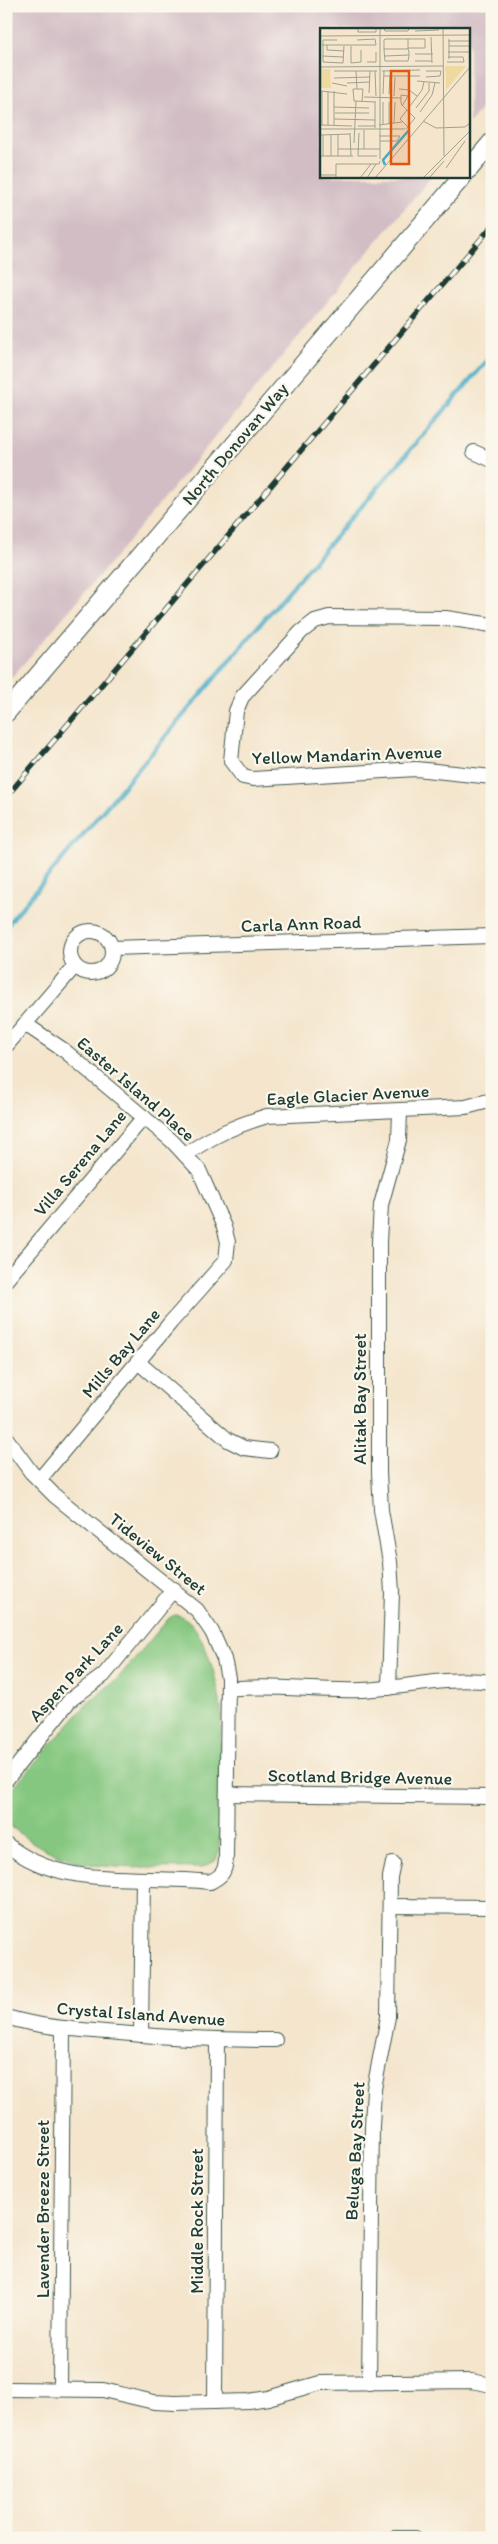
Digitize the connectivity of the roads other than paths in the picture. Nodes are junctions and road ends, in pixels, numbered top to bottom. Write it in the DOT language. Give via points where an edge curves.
graph roads {
  1 [pos="492,142"];
  2 [pos="470,168"];
  3 [pos="461,178"];
  4 [pos="474,452"];
  5 [pos="492,460"];
  6 [pos="492,625"];
  7 [pos="6,713"];
  8 [pos="492,777"];
  9 [pos="492,936"];
  10 [pos="112,948"];
  11 [pos="76,966"];
  12 [pos="26,1024"];
  13 [pos="6,1046"];
  14 [pos="492,1100"];
  15 [pos="400,1111"];
  16 [pos="144,1117"];
  17 [pos="185,1156"];
  18 [pos="228,1250"];
  19 [pos="6,1280"];
  20 [pos="138,1362"];
  21 [pos="6,1438"];
  22 [pos="270,1451"];
  23 [pos="39,1480"];
  24 [pos="174,1589"];
  25 [pos="492,1682"];
  26 [pos="228,1688"];
  27 [pos="389,1688"];
  28 [pos="6,1780"];
  29 [pos="228,1794"];
  30 [pos="492,1797"];
  31 [pos="6,1844"];
  32 [pos="393,1863"];
  33 [pos="143,1879"];
  34 [pos="390,1906"];
  35 [pos="492,1907"];
  36 [pos="6,2017"];
  37 [pos="63,2028"];
  38 [pos="142,2035"];
  39 [pos="217,2040"];
  40 [pos="275,2040"];
  41 [pos="368,2383"];
  42 [pos="492,2385"];
  43 [pos="6,2389"];
  44 [pos="60,2389"];
  45 [pos="215,2402"];
  46 [pos="394,2538"];
  47 [pos="415,2538"];
  1 -- 2 [label="street"];
  3 -- 7 [label="street, North Donovan Way"];
  4 -- 5 [label="street"];
  6 -- 8 [label="street, Yellow Mandarin Avenue" via="446,618 329,617 315,621 242,697 236,711 231,761 243,777 253,779 416,769"];
  9 -- 10 [label="street, Carla Ann Road"];
  10 -- 11 [label="street" via="110,961 100,971 87,973"];
  10 -- 11 [label="street" via="99,932 78,935 73,940 70,953"];
  11 -- 12 [label="street"];
  12 -- 13 [label="street"];
  12 -- 16 [label="street, Easter Island Place"];
  14 -- 15 [label="street, Eagle Glacier Avenue" via="466,1108"];
  15 -- 17 [label="street, Eagle Glacier Avenue" via="267,1116 210,1137"];
  15 -- 27 [label="street, Alitak Bay Street" via="399,1140 382,1205 378,1242 378,1473 392,1592"];
  16 -- 17 [label="street, Easter Island Place"];
  16 -- 19 [label="street, Villa Serena Lane"];
  17 -- 18 [label="street, Easter Island Place" via="199,1170 224,1227"];
  18 -- 20 [label="street, Mills Bay Lane" via="226,1260"];
  20 -- 22 [label="street" via="228,1440 244,1448"];
  20 -- 23 [label="street, Mills Bay Lane"];
  21 -- 23 [label="street, Tideview Street"];
  23 -- 24 [label="street, Tideview Street"];
  24 -- 26 [label="street, Tideview Street" via="198,1610 212,1632 224,1659"];
  24 -- 28 [label="street, Aspen Park Lane" via="104,1675 70,1700"];
  25 -- 27 [label="street" via="467,1678"];
  26 -- 27 [label="street"];
  26 -- 29 [label="street, Tideview Street"];
  29 -- 30 [label="street, Scotland Bridge Avenue"];
  29 -- 33 [label="street, Tideview Street" via="225,1871 219,1878 210,1882"];
  31 -- 33 [label="street" via="31,1860 54,1869 87,1877"];
  32 -- 34 [label="street, Beluga Bay Street"];
  33 -- 38 [label="street"];
  34 -- 35 [label="street"];
  34 -- 41 [label="street, Beluga Bay Street" via="388,2017 374,2089 372,2126"];
  36 -- 37 [label="street, Crystal Island Avenue" via="34,2025"];
  37 -- 38 [label="street, Crystal Island Avenue"];
  37 -- 44 [label="street, Lavender Breeze Street"];
  38 -- 39 [label="street, Crystal Island Avenue"];
  39 -- 40 [label="street, Crystal Island Avenue"];
  39 -- 45 [label="street, Middle Rock Street"];
  41 -- 42 [label="street" via="471,2382"];
  41 -- 45 [label="street" via="320,2384 268,2398"];
  43 -- 44 [label="street"];
  44 -- 45 [label="street" via="102,2390 154,2402"];
  46 -- 47 [label="street"];
}
